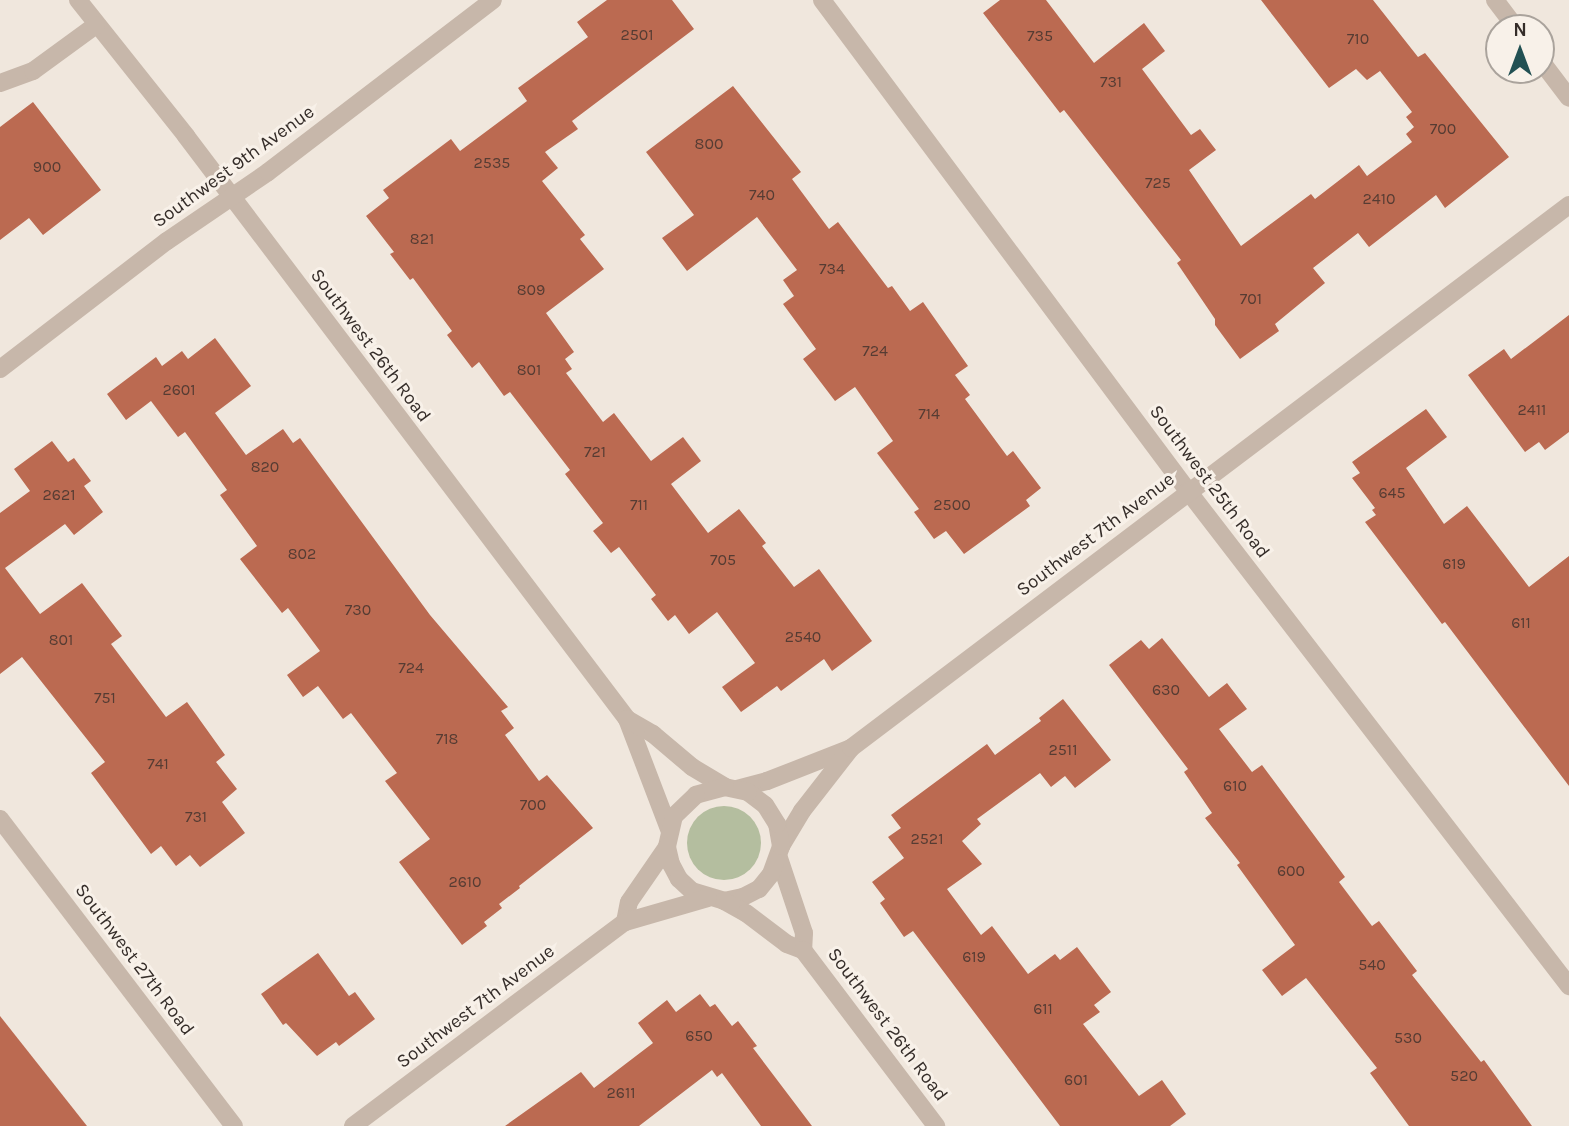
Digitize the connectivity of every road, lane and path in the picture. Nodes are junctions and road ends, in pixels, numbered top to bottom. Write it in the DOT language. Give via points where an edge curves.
graph roads {
  1 [pos="78,0"];
  2 [pos="493,0"];
  3 [pos="822,0"];
  4 [pos="96,25"];
  5 [pos="1555,80"];
  6 [pos="0,83"];
  7 [pos="1569,98"];
  8 [pos="231,197"];
  9 [pos="1569,205"];
  10 [pos="0,369"];
  11 [pos="1188,491"];
  12 [pos="627,719"];
  13 [pos="851,748"];
  14 [pos="731,788"];
  15 [pos="0,819"];
  16 [pos="668,838"];
  17 [pos="780,852"];
  18 [pos="716,899"];
  19 [pos="625,922"];
  20 [pos="803,950"];
  21 [pos="1569,986"];
  22 [pos="234,1126"];
  23 [pos="353,1126"];
  24 [pos="936,1126"];
  1 -- 4 [label="street, Southwest 26th Road"];
  2 -- 8 [label="street, Southwest 9th Avenue"];
  3 -- 11 [label="street, Southwest 25th Road"];
  4 -- 6 [label="street" via="33,71"];
  4 -- 8 [label="street, Southwest 26th Road"];
  5 -- 7 [label="street"];
  8 -- 10 [label="street, Southwest 9th Avenue"];
  8 -- 12 [label="street, Southwest 26th Road"];
  9 -- 11 [label="street, Southwest 7th Avenue"];
  11 -- 13 [label="street, Southwest 7th Avenue"];
  11 -- 21 [label="street, Southwest 25th Road"];
  12 -- 14 [label="street, Southwest 26th Road" via="692,767"];
  12 -- 16 [label="street, Southwest 26th Road" via="656,790"];
  13 -- 14 [label="street, Southwest 7th Avenue" via="774,779"];
  13 -- 17 [label="street, Southwest 7th Avenue" via="802,810"];
  14 -- 16 [label="street" via="696,794 684,804"];
  14 -- 17 [label="street" via="757,798 772,814"];
  15 -- 22 [label="street, Southwest 27th Road"];
  16 -- 18 [label="street" via="671,864 680,880 692,891"];
  16 -- 19 [label="street" via="629,902"];
  17 -- 18 [label="street" via="759,889 743,897"];
  17 -- 20 [label="street, Southwest 26th Road" via="804,933"];
  18 -- 19 [label="street, Southwest 7th Avenue"];
  18 -- 20 [label="street, Southwest 26th Road"];
  19 -- 23 [label="street, Southwest 7th Avenue"];
  20 -- 24 [label="street, Southwest 26th Road"];
}
